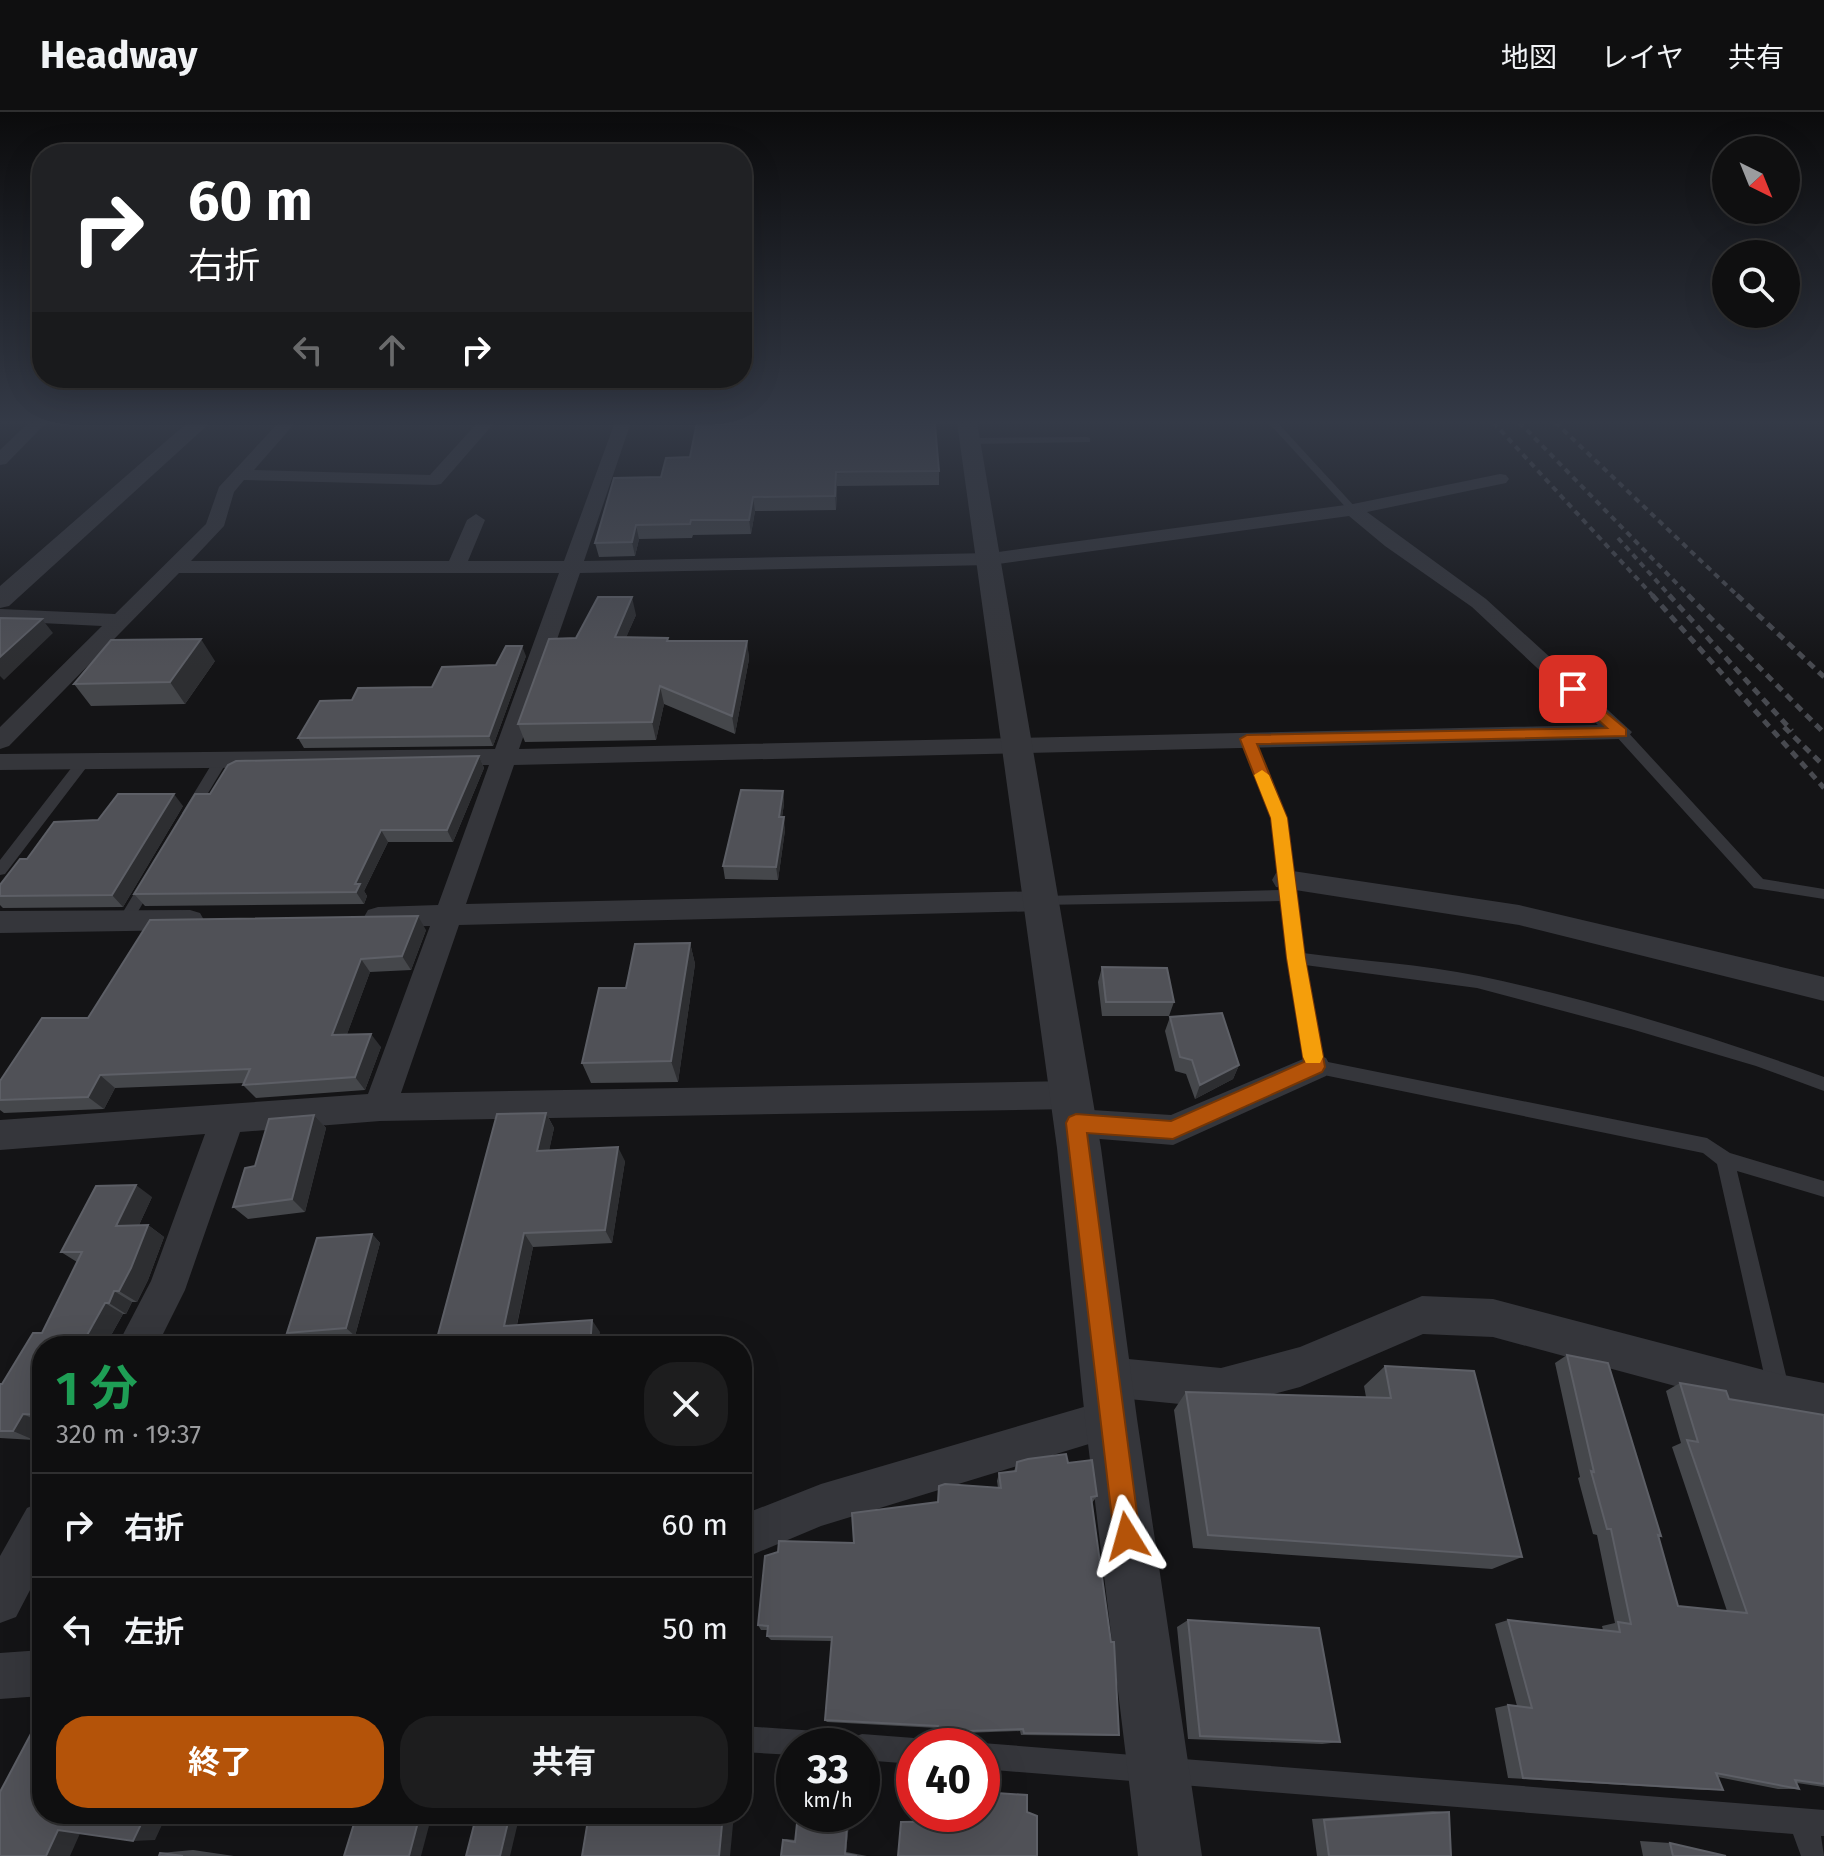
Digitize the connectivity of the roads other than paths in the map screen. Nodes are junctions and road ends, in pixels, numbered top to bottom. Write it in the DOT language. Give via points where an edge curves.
graph roads {
  1 [pos="109,503"];
  2 [pos="221,503"];
  3 [pos="594,503"];
  4 [pos="981,503"];
  5 [pos="1347,503"];
  6 [pos="1384,503"];
  7 [pos="1353,510"];
  8 [pos="476,520"];
  9 [pos="991,559"];
  10 [pos="178,567"];
  11 [pos="456,567"];
  12 [pos="572,567"];
  13 [pos="0,600"];
  14 [pos="0,615"];
  15 [pos="122,621"];
  16 [pos="1620,732"];
  17 [pos="1247,739"];
  18 [pos="0,741"];
  19 [pos="1018,744"];
  20 [pos="505,757"];
  21 [pos="221,760"];
  22 [pos="84,761"];
  23 [pos="0,762"];
  24 [pos="181,827"];
  25 [pos="157,867"];
  26 [pos="0,870"];
  27 [pos="1287,888"];
  28 [pos="1824,894"];
  29 [pos="1044,901"];
  30 [pos="446,916"];
  31 [pos="355,918"];
  32 [pos="217,919"];
  33 [pos="125,921"];
  34 [pos="0,922"];
  35 [pos="1296,958"];
  36 [pos="1824,989"];
  37 [pos="1315,1067"];
  38 [pos="1824,1084"];
  39 [pos="380,1107"];
  40 [pos="1073,1109"];
  41 [pos="227,1121"];
  42 [pos="0,1135"];
  43 [pos="1725,1159"];
  44 [pos="1824,1189"];
  45 [pos="141,1336"];
  46 [pos="1108,1377"];
  47 [pos="1779,1394"];
  48 [pos="1824,1403"];
  49 [pos="1111,1419"];
  50 [pos="752,1533"];
  51 [pos="32,1542"];
  52 [pos="0,1601"];
  53 [pos="32,1674"];
  54 [pos="0,1676"];
  55 [pos="752,1740"];
  56 [pos="776,1741"];
  57 [pos="1000,1757"];
  58 [pos="1160,1768"];
  59 [pos="1813,1822"];
  60 [pos="1170,1856"];
  61 [pos="1815,1856"];
  1 -- 13 [label="street"];
  2 -- 10 [label="street" via="215,526"];
  3 -- 12 [label="street"];
  4 -- 9 [label="street"];
  5 -- 7 [label="lane"];
  6 -- 7 [label="street"];
  7 -- 9 [label="street"];
  7 -- 16 [label="street" via="1479,603"];
  8 -- 11 [label="street"];
  9 -- 12 [label="street"];
  9 -- 19 [label="street"];
  10 -- 11 [label="street"];
  10 -- 15 [label="street"];
  11 -- 12 [label="street"];
  12 -- 20 [label="street"];
  14 -- 15 [label="street"];
  15 -- 18 [label="street"];
  16 -- 17 [label="street"];
  16 -- 28 [label="lane" via="1759,884"];
  17 -- 19 [label="street"];
  17 -- 27 [label="lane" via="1279,818"];
  19 -- 20 [label="street"];
  19 -- 29 [label="street"];
  20 -- 21 [label="street"];
  20 -- 30 [label="street"];
  21 -- 22 [label="street"];
  21 -- 24 [label="lane"];
  22 -- 23 [label="street"];
  22 -- 26 [label="lane"];
  25 -- 33 [label="lane"];
  27 -- 29 [label="lane"];
  27 -- 35 [label="lane"];
  27 -- 36 [label="street" via="1519,915"];
  29 -- 30 [label="street"];
  29 -- 40 [label="street"];
  30 -- 31 [label="street"];
  30 -- 39 [label="street"];
  32 -- 33 [label="street"];
  33 -- 34 [label="street"];
  35 -- 37 [label="lane"];
  35 -- 38 [label="lane" via="1477,982 1674,1035"];
  37 -- 40 [label="street" via="1173,1130"];
  37 -- 43 [label="lane" via="1661,1135 1707,1146"];
  39 -- 40 [label="street"];
  39 -- 41 [label="street"];
  40 -- 46 [label="street"];
  41 -- 42 [label="street"];
  41 -- 45 [label="street" via="166,1290"];
  43 -- 44 [label="lane"];
  43 -- 47 [label="lane"];
  46 -- 47 [label="street" via="1221,1388 1300,1367 1422,1315 1493,1318"];
  46 -- 49 [label="street"];
  47 -- 48 [label="street"];
  49 -- 50 [label="street" via="821,1505"];
  49 -- 58 [label="street"];
  51 -- 52 [label="street"];
  53 -- 54 [label="street"];
  55 -- 56 [label="lane"];
  57 -- 58 [label="lane"];
  58 -- 59 [label="lane"];
  58 -- 60 [label="street"];
  59 -- 61 [label="lane"];
}
